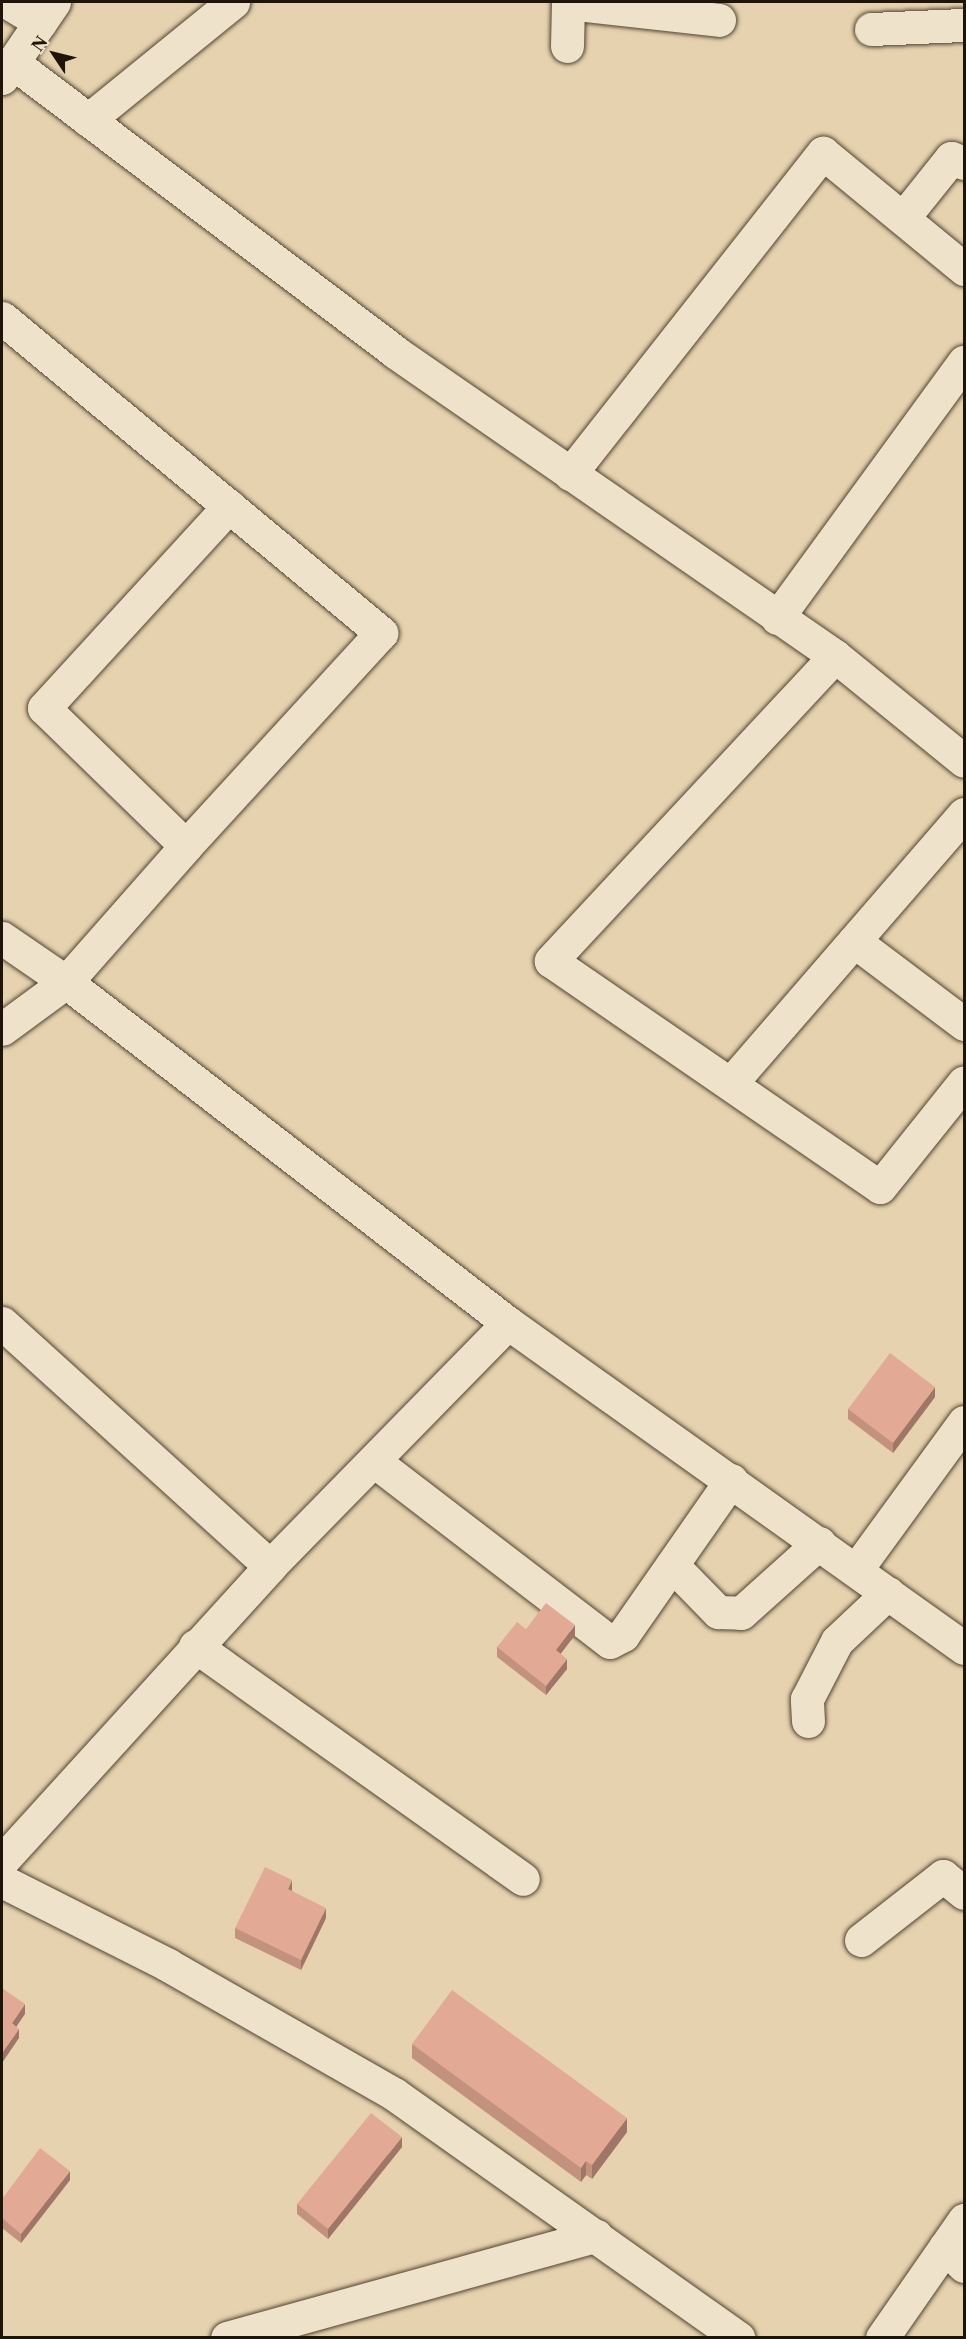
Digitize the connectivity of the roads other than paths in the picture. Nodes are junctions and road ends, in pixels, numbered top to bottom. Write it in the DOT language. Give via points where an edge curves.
graph roads {
  1 [pos="7,2"];
  2 [pos="233,2"];
  3 [pos="568,2"];
  4 [pos="47,12"];
  5 [pos="906,15"];
  6 [pos="719,20"];
  7 [pos="964,25"];
  8 [pos="871,29"];
  9 [pos="567,46"];
  10 [pos="7,70"];
  11 [pos="88,120"];
  12 [pos="964,163"];
  13 [pos="903,218"];
  14 [pos="964,269"];
  15 [pos="2,318"];
  16 [pos="959,382"];
  17 [pos="570,474"];
  18 [pos="229,507"];
  19 [pos="777,618"];
  20 [pos="835,656"];
  21 [pos="964,761"];
  22 [pos="964,814"];
  23 [pos="186,846"];
  24 [pos="2,938"];
  25 [pos="854,941"];
  26 [pos="66,982"];
  27 [pos="964,1024"];
  28 [pos="2,1029"];
  29 [pos="964,1082"];
  30 [pos="731,1083"];
  31 [pos="2,1323"];
  32 [pos="508,1323"];
  33 [pos="964,1422"];
  34 [pos="374,1461"];
  35 [pos="730,1480"];
  36 [pos="819,1543"];
  37 [pos="672,1565"];
  38 [pos="270,1566"];
  39 [pos="856,1570"];
  40 [pos="888,1593"];
  41 [pos="195,1646"];
  42 [pos="964,1648"];
  43 [pos="808,1721"];
  44 [pos="523,1879"];
  45 [pos="3,1881"];
  46 [pos="964,1893"];
  47 [pos="861,1940"];
  48 [pos="964,2220"];
  49 [pos="596,2236"];
  50 [pos="955,2257"];
  51 [pos="227,2337"];
  52 [pos="738,2337"];
  53 [pos="882,2337"];
  1 -- 4 [label="street"];
  2 -- 11 [label="street"];
  3 -- 6 [label="street"];
  3 -- 9 [label="street"];
  4 -- 10 [label="street"];
  5 -- 7 [label="street"];
  5 -- 8 [label="street"];
  10 -- 11 [label="street"];
  11 -- 17 [label="street" via="395,352"];
  12 -- 13 [label="street" via="951,158"];
  13 -- 14 [label="street"];
  13 -- 17 [label="street" via="823,153"];
  15 -- 18 [label="street"];
  16 -- 19 [label="street"];
  17 -- 19 [label="street"];
  18 -- 23 [label="street" via="44,708"];
  18 -- 23 [label="street" via="381,633"];
  19 -- 20 [label="street"];
  20 -- 21 [label="street"];
  20 -- 30 [label="street" via="551,962"];
  22 -- 25 [label="street"];
  23 -- 26 [label="street"];
  24 -- 26 [label="street"];
  25 -- 27 [label="street"];
  25 -- 30 [label="street"];
  26 -- 28 [label="street"];
  26 -- 32 [label="street"];
  29 -- 30 [label="street" via="880,1187"];
  31 -- 38 [label="street"];
  32 -- 34 [label="street"];
  32 -- 35 [label="street"];
  33 -- 39 [label="street"];
  34 -- 37 [label="street" via="610,1642 623,1635"];
  34 -- 38 [label="street"];
  35 -- 36 [label="street"];
  35 -- 37 [label="street"];
  36 -- 37 [label="street" via="741,1612 718,1612"];
  36 -- 39 [label="street"];
  38 -- 41 [label="street"];
  39 -- 40 [label="street"];
  40 -- 42 [label="street"];
  40 -- 43 [label="street" via="837,1641 807,1699"];
  41 -- 44 [label="street"];
  41 -- 45 [label="street"];
  45 -- 49 [label="street" via="168,1965 394,2094"];
  46 -- 47 [label="street" via="943,1876"];
  48 -- 50 [label="street"];
  49 -- 51 [label="street"];
  49 -- 52 [label="street"];
  50 -- 53 [label="street"];
}
